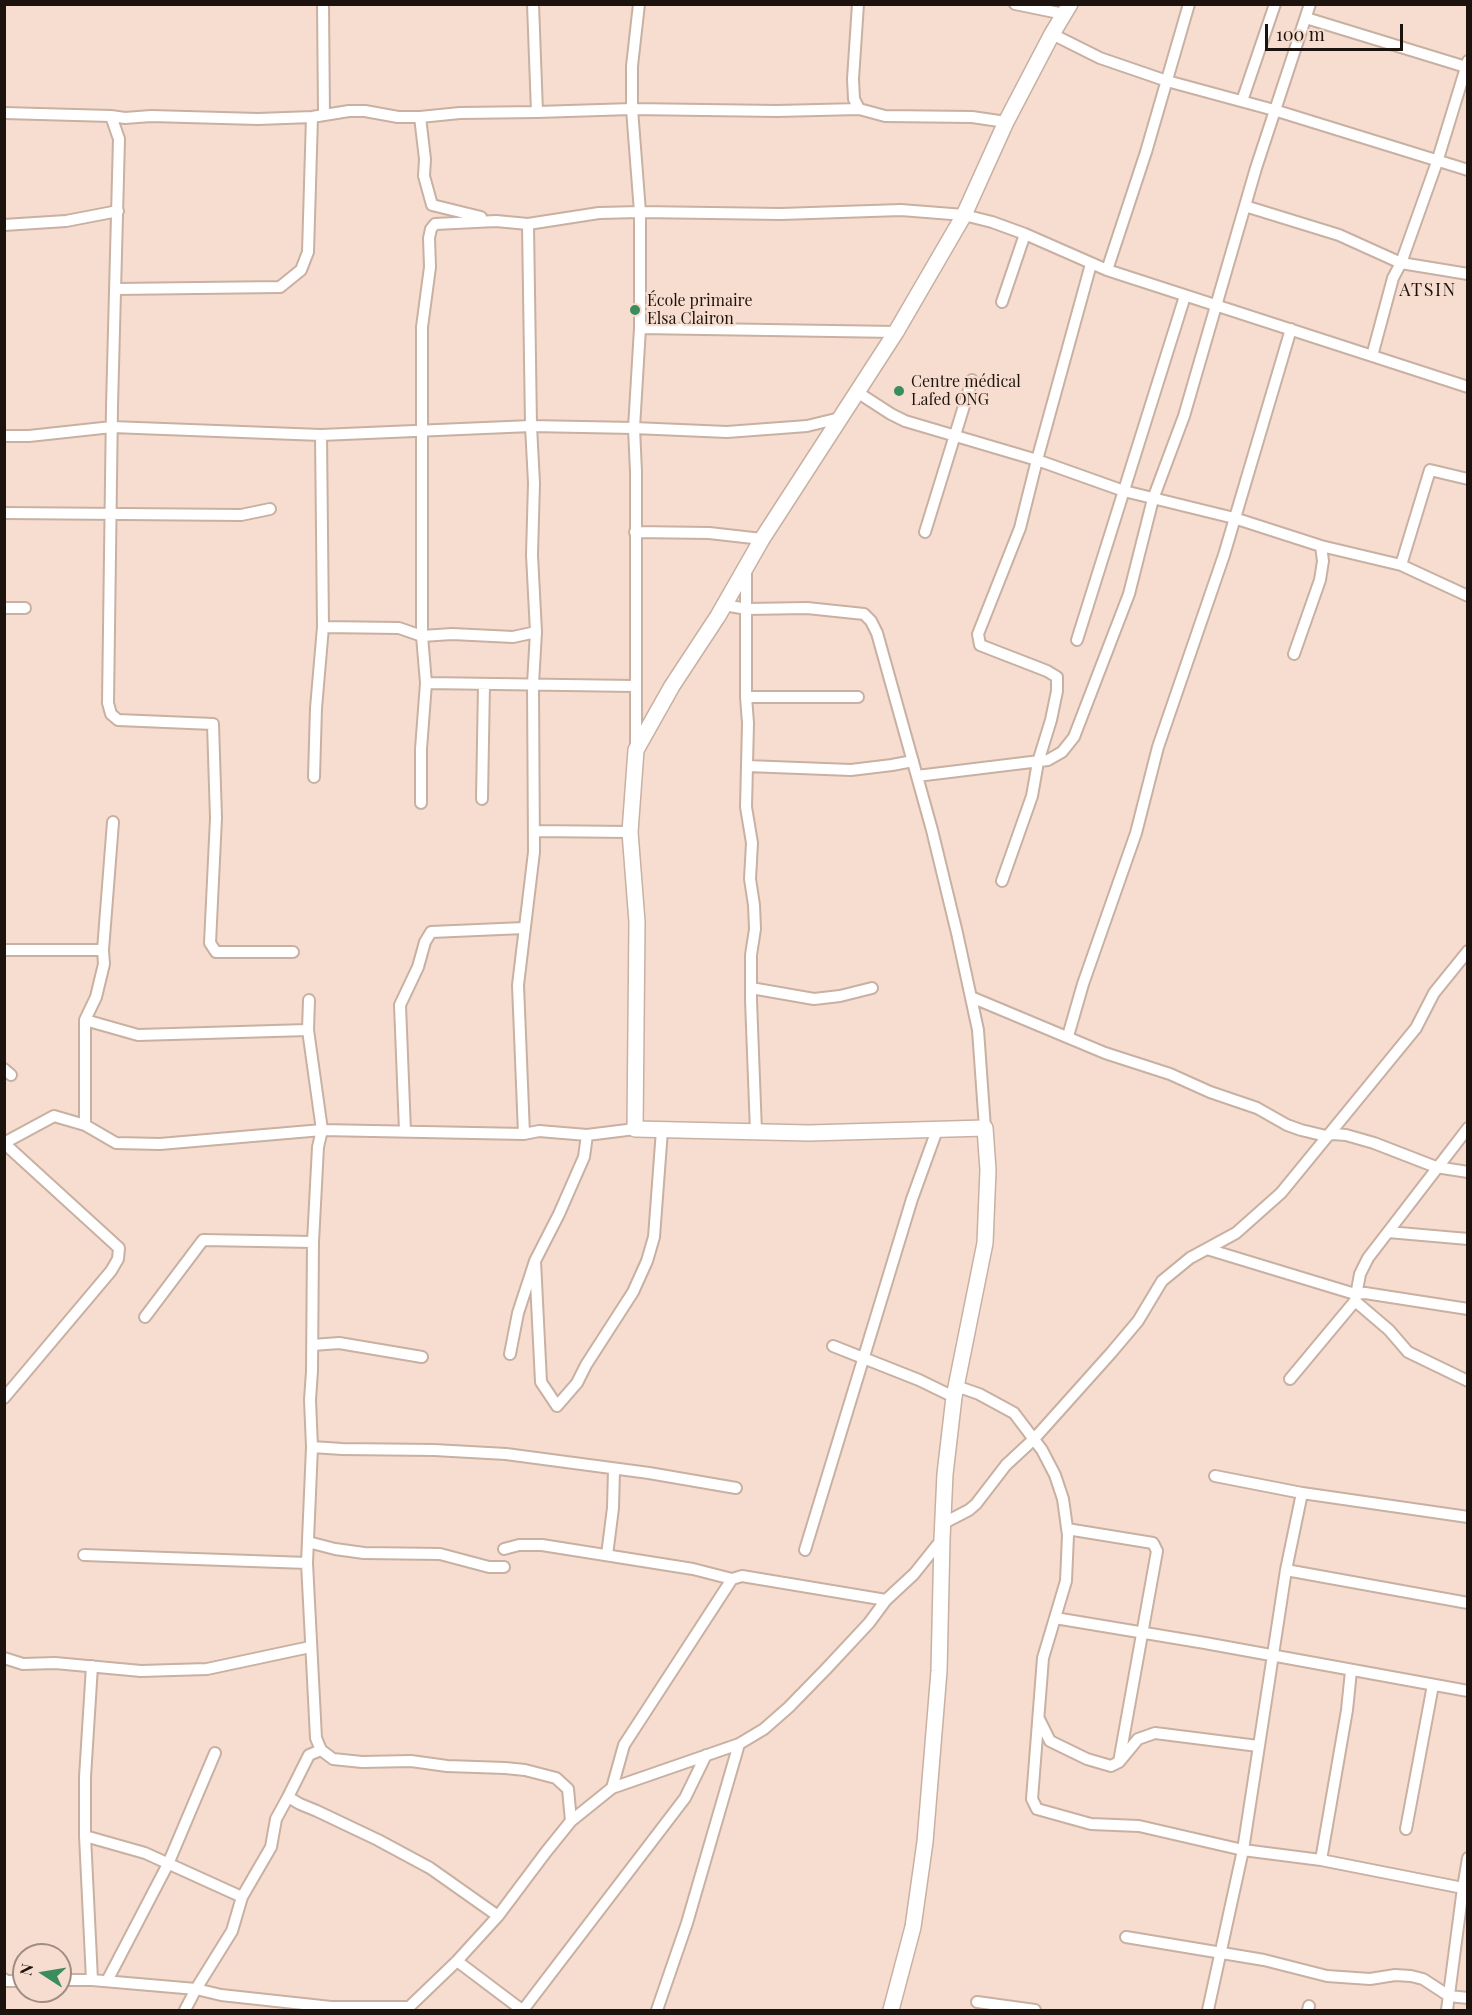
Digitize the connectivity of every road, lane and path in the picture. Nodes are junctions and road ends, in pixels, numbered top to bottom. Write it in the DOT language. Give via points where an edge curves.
graph roads {
  1 [pos="323,4"];
  2 [pos="533,4"];
  3 [pos="639,4"];
  4 [pos="858,4"];
  5 [pos="1016,4"];
  6 [pos="1189,4"];
  7 [pos="1275,4"];
  8 [pos="1310,4"];
  9 [pos="1067,9"];
  10 [pos="1306,18"];
  11 [pos="1052,34"];
  12 [pos="1467,64"];
  13 [pos="1167,81"];
  14 [pos="1242,101"];
  15 [pos="632,109"];
  16 [pos="859,109"];
  17 [pos="1274,110"];
  18 [pos="537,112"];
  19 [pos="4,113"];
  20 [pos="324,115"];
  21 [pos="111,116"];
  22 [pos="312,117"];
  23 [pos="420,117"];
  24 [pos="1006,122"];
  25 [pos="1437,162"];
  26 [pos="1467,170"];
  27 [pos="1245,206"];
  28 [pos="118,211"];
  29 [pos="640,212"];
  30 [pos="964,215"];
  31 [pos="496,221"];
  32 [pos="528,224"];
  33 [pos="4,225"];
  34 [pos="1024,234"];
  35 [pos="1401,263"];
  36 [pos="1091,264"];
  37 [pos="1107,270"];
  38 [pos="1467,274"];
  39 [pos="116,289"];
  40 [pos="1185,296"];
  41 [pos="1002,302"];
  42 [pos="1216,304"];
  43 [pos="640,328"];
  44 [pos="1291,329"];
  45 [pos="896,332"];
  46 [pos="1372,356"];
  47 [pos="972,380"];
  48 [pos="1467,387"];
  49 [pos="857,392"];
  50 [pos="840,418"];
  51 [pos="531,426"];
  52 [pos="112,427"];
  53 [pos="634,428"];
  54 [pos="422,430"];
  55 [pos="321,435"];
  56 [pos="955,435"];
  57 [pos="4,436"];
  58 [pos="1037,460"];
  59 [pos="1467,479"];
  60 [pos="1124,491"];
  61 [pos="1153,499"];
  62 [pos="270,509"];
  63 [pos="4,513"];
  64 [pos="111,514"];
  65 [pos="1234,518"];
  66 [pos="635,532"];
  67 [pos="925,532"];
  68 [pos="762,539"];
  69 [pos="1321,546"];
  70 [pos="1401,565"];
  71 [pos="746,566"];
  72 [pos="1467,596"];
  73 [pos="724,605"];
  74 [pos="4,608"];
  75 [pos="26,608"];
  76 [pos="747,609"];
  77 [pos="323,627"];
  78 [pos="536,632"];
  79 [pos="422,636"];
  80 [pos="1077,640"];
  81 [pos="1294,654"];
  82 [pos="426,683"];
  83 [pos="484,684"];
  84 [pos="534,684"];
  85 [pos="634,686"];
  86 [pos="746,697"];
  87 [pos="858,697"];
  88 [pos="636,750"];
  89 [pos="913,761"];
  90 [pos="1038,762"];
  91 [pos="747,766"];
  92 [pos="917,776"];
  93 [pos="314,777"];
  94 [pos="482,798"];
  95 [pos="421,803"];
  96 [pos="113,822"];
  97 [pos="534,831"];
  98 [pos="630,832"];
  99 [pos="1002,880"];
  100 [pos="524,928"];
  101 [pos="4,950"];
  102 [pos="103,950"];
  103 [pos="293,952"];
  104 [pos="1467,954"];
  105 [pos="751,988"];
  106 [pos="872,988"];
  107 [pos="971,997"];
  108 [pos="309,1000"];
  109 [pos="85,1020"];
  110 [pos="308,1030"];
  111 [pos="1068,1036"];
  112 [pos="85,1125"];
  113 [pos="985,1128"];
  114 [pos="1467,1128"];
  115 [pos="635,1129"];
  116 [pos="322,1130"];
  117 [pos="662,1130"];
  118 [pos="937,1130"];
  119 [pos="405,1131"];
  120 [pos="756,1132"];
  121 [pos="524,1134"];
  122 [pos="586,1135"];
  123 [pos="1326,1136"];
  124 [pos="5,1144"];
  125 [pos="1436,1167"];
  126 [pos="1467,1172"];
  127 [pos="1388,1232"];
  128 [pos="1467,1239"];
  129 [pos="313,1242"];
  130 [pos="1207,1249"];
  131 [pos="535,1261"];
  132 [pos="1355,1298"];
  133 [pos="1467,1309"];
  134 [pos="145,1317"];
  135 [pos="313,1345"];
  136 [pos="833,1346"];
  137 [pos="510,1354"];
  138 [pos="422,1357"];
  139 [pos="864,1359"];
  140 [pos="1290,1379"];
  141 [pos="1467,1381"];
  142 [pos="955,1391"];
  143 [pos="5,1396"];
  144 [pos="1034,1439"];
  145 [pos="312,1447"];
  146 [pos="614,1469"];
  147 [pos="1215,1476"];
  148 [pos="736,1488"];
  149 [pos="1302,1493"];
  150 [pos="1467,1517"];
  151 [pos="1067,1529"];
  152 [pos="942,1532"];
  153 [pos="308,1542"];
  154 [pos="504,1549"];
  155 [pos="805,1550"];
  156 [pos="84,1555"];
  157 [pos="607,1555"];
  158 [pos="307,1563"];
  159 [pos="504,1567"];
  160 [pos="1286,1570"];
  161 [pos="732,1579"];
  162 [pos="886,1600"];
  163 [pos="1467,1603"];
  164 [pos="1055,1618"];
  165 [pos="1142,1632"];
  166 [pos="310,1647"];
  167 [pos="1272,1656"];
  168 [pos="4,1658"];
  169 [pos="92,1666"];
  170 [pos="1351,1671"];
  171 [pos="1433,1685"];
  172 [pos="1467,1691"];
  173 [pos="1039,1719"];
  174 [pos="739,1744"];
  175 [pos="1258,1746"];
  176 [pos="321,1750"];
  177 [pos="215,1753"];
  178 [pos="706,1755"];
  179 [pos="1119,1762"];
  180 [pos="612,1788"];
  181 [pos="288,1797"];
  182 [pos="571,1821"];
  183 [pos="1406,1829"];
  184 [pos="85,1836"];
  185 [pos="1243,1850"];
  186 [pos="1467,1858"];
  187 [pos="1321,1860"];
  188 [pos="168,1864"];
  189 [pos="1465,1888"];
  190 [pos="242,1897"];
  191 [pos="498,1916"];
  192 [pos="1126,1937"];
  193 [pos="1219,1953"];
  194 [pos="457,1961"];
  195 [pos="72,1980"];
  196 [pos="92,1980"];
  197 [pos="107,1981"];
  198 [pos="196,1989"];
  199 [pos="1449,1995"];
  200 [pos="1467,1998"];
  201 [pos="977,2002"];
  202 [pos="407,2009"];
  203 [pos="185,2010"];
  204 [pos="522,2010"];
  205 [pos="657,2010"];
  206 [pos="891,2010"];
  207 [pos="1035,2010"];
  208 [pos="1208,2010"];
  209 [pos="1447,2010"];
  1 -- 20 [label="street"];
  2 -- 18 [label="street"];
  3 -- 15 [label="street"];
  4 -- 16 [label="street" via="853,79"];
  5 -- 9 [label="street"];
  6 -- 13 [label="street"];
  7 -- 14 [label="street"];
  8 -- 10 [label="street"];
  9 -- 11 [label="street"];
  10 -- 12 [label="street"];
  10 -- 17 [label="street"];
  11 -- 13 [label="street" via="1100,58"];
  11 -- 24 [label="street"];
  12 -- 25 [label="street"];
  13 -- 14 [label="street"];
  13 -- 37 [label="street"];
  14 -- 17 [label="street"];
  15 -- 16 [label="street"];
  15 -- 18 [label="street"];
  15 -- 29 [label="street"];
  16 -- 24 [label="street" via="885,116 972,117"];
  17 -- 25 [label="street"];
  17 -- 27 [label="street"];
  18 -- 23 [label="street"];
  19 -- 21 [label="street"];
  20 -- 22 [label="street"];
  20 -- 23 [label="street" via="365,111"];
  21 -- 22 [label="street"];
  21 -- 28 [label="street" via="119,139"];
  22 -- 39 [label="street" via="308,252 301,270 280,287"];
  23 -- 31 [label="street" via="424,176 432,205"];
  24 -- 30 [label="street"];
  25 -- 26 [label="street"];
  25 -- 35 [label="street"];
  27 -- 35 [label="street" via="1339,234"];
  27 -- 42 [label="street"];
  28 -- 33 [label="street" via="66,221"];
  28 -- 39 [label="street"];
  29 -- 30 [label="street" via="781,214 901,210"];
  29 -- 32 [label="street" via="599,213"];
  29 -- 43 [label="street"];
  30 -- 34 [label="street"];
  30 -- 45 [label="street"];
  31 -- 32 [label="street"];
  31 -- 54 [label="street" via="435,224 430,229 430,267 422,327"];
  32 -- 51 [label="street"];
  34 -- 36 [label="street"];
  34 -- 41 [label="street"];
  35 -- 38 [label="street"];
  35 -- 46 [label="street" via="1393,278"];
  36 -- 37 [label="street"];
  36 -- 58 [label="street"];
  37 -- 40 [label="street"];
  39 -- 52 [label="street"];
  40 -- 42 [label="street"];
  40 -- 60 [label="street"];
  42 -- 44 [label="street"];
  42 -- 61 [label="street" via="1184,416"];
  43 -- 45 [label="street"];
  43 -- 53 [label="street"];
  44 -- 46 [label="street"];
  44 -- 65 [label="street"];
  45 -- 49 [label="street"];
  46 -- 48 [label="street"];
  47 -- 56 [label="street"];
  49 -- 50 [label="street"];
  49 -- 56 [label="street" via="905,421"];
  50 -- 53 [label="street" via="807,426 727,432"];
  50 -- 68 [label="street"];
  51 -- 53 [label="street"];
  51 -- 54 [label="street"];
  51 -- 78 [label="street"];
  52 -- 55 [label="street"];
  52 -- 57 [label="street"];
  52 -- 64 [label="street"];
  53 -- 66 [label="street"];
  54 -- 55 [label="street"];
  54 -- 79 [label="street"];
  55 -- 77 [label="street"];
  56 -- 58 [label="street"];
  56 -- 67 [label="street"];
  58 -- 60 [label="street"];
  58 -- 90 [label="street" via="1020,528 977,639 980,645 1057,677 1051,720"];
  59 -- 70 [label="street" via="1430,470"];
  60 -- 61 [label="street"];
  60 -- 80 [label="street"];
  61 -- 65 [label="street"];
  61 -- 90 [label="street" via="1129,594 1074,737 1062,752"];
  62 -- 64 [label="street" via="241,515"];
  63 -- 64 [label="street"];
  64 -- 103 [label="street" via="111,714 118,720 213,724 216,818 210,943 216,952"];
  65 -- 69 [label="street"];
  65 -- 111 [label="street"];
  66 -- 68 [label="street" via="709,533"];
  66 -- 85 [label="street"];
  68 -- 71 [label="street"];
  69 -- 70 [label="street"];
  69 -- 81 [label="street" via="1320,580"];
  70 -- 72 [label="street"];
  71 -- 73 [label="street"];
  71 -- 76 [label="street"];
  73 -- 76 [label="street"];
  73 -- 88 [label="street"];
  74 -- 75 [label="street"];
  76 -- 86 [label="street"];
  76 -- 89 [label="street" via="807,608 864,614 877,633"];
  77 -- 79 [label="street" via="399,628"];
  77 -- 93 [label="street"];
  78 -- 79 [label="street" via="513,638"];
  78 -- 84 [label="street"];
  79 -- 82 [label="street"];
  82 -- 83 [label="street"];
  82 -- 95 [label="street"];
  83 -- 84 [label="street"];
  83 -- 94 [label="street"];
  84 -- 85 [label="street"];
  84 -- 97 [label="street"];
  85 -- 88 [label="street"];
  86 -- 87 [label="street"];
  86 -- 91 [label="street"];
  88 -- 98 [label="street"];
  89 -- 91 [label="street" via="851,770"];
  89 -- 92 [label="street"];
  90 -- 92 [label="street"];
  90 -- 99 [label="street" via="1032,796"];
  91 -- 105 [label="street" via="746,807 752,843 750,879 755,928"];
  92 -- 107 [label="street"];
  96 -- 102 [label="street"];
  97 -- 98 [label="street"];
  97 -- 100 [label="street"];
  98 -- 115 [label="street" via="637,922"];
  100 -- 119 [label="street" via="431,932 425,942 400,1005"];
  100 -- 121 [label="street" via="518,985"];
  101 -- 102 [label="street"];
  102 -- 109 [label="street" via="104,964 96,997"];
  104 -- 123 [label="street" via="1434,993 1416,1029"];
  105 -- 106 [label="street" via="814,999"];
  105 -- 120 [label="street"];
  107 -- 111 [label="street"];
  107 -- 113 [label="street" via="978,1030"];
  108 -- 110 [label="street"];
  109 -- 110 [label="street" via="138,1035"];
  109 -- 112 [label="street"];
  110 -- 116 [label="street"];
  111 -- 123 [label="street" via="1257,1108 1301,1130"];
  112 -- 116 [label="street" via="116,1143 160,1144"];
  112 -- 124 [label="street" via="54,1116"];
  113 -- 118 [label="street"];
  113 -- 142 [label="street" via="985,1243"];
  114 -- 125 [label="street"];
  115 -- 117 [label="street"];
  115 -- 122 [label="street"];
  116 -- 119 [label="street"];
  116 -- 129 [label="street"];
  117 -- 120 [label="street"];
  117 -- 131 [label="street" via="654,1237 647,1261 633,1292 577,1383 557,1406 541,1382"];
  118 -- 120 [label="street"];
  118 -- 139 [label="street"];
  119 -- 121 [label="street"];
  121 -- 122 [label="street" via="539,1131"];
  122 -- 131 [label="street" via="584,1157"];
  123 -- 125 [label="street" via="1374,1143"];
  123 -- 130 [label="street" via="1258,1215"];
  124 -- 143 [label="street" via="119,1248 111,1271"];
  125 -- 126 [label="street"];
  125 -- 127 [label="street"];
  127 -- 128 [label="street"];
  127 -- 132 [label="street" via="1368,1258"];
  129 -- 134 [label="street" via="203,1240"];
  129 -- 135 [label="street"];
  130 -- 132 [label="street"];
  130 -- 144 [label="street" via="1162,1281 1138,1321"];
  131 -- 137 [label="street"];
  132 -- 133 [label="street" via="1365,1293"];
  132 -- 140 [label="street"];
  132 -- 141 [label="street" via="1408,1352"];
  135 -- 138 [label="street" via="339,1343"];
  135 -- 145 [label="street"];
  136 -- 139 [label="street"];
  139 -- 142 [label="street"];
  139 -- 155 [label="street"];
  142 -- 144 [label="street" via="979,1394 1014,1413"];
  142 -- 152 [label="street"];
  144 -- 151 [label="street" via="1064,1499"];
  144 -- 152 [label="street" via="1006,1465 969,1510"];
  145 -- 146 [label="street" via="506,1454"];
  145 -- 153 [label="street"];
  146 -- 148 [label="street"];
  146 -- 157 [label="street"];
  147 -- 149 [label="street"];
  149 -- 150 [label="street"];
  149 -- 160 [label="street"];
  151 -- 164 [label="street" via="1066,1581"];
  151 -- 165 [label="street" via="1153,1543 1157,1551"];
  152 -- 162 [label="street" via="914,1574"];
  152 -- 206 [label="street" via="939,1671 924,1842 913,1927"];
  153 -- 158 [label="street"];
  153 -- 159 [label="street" via="364,1552 440,1554"];
  154 -- 157 [label="street" via="542,1545"];
  156 -- 158 [label="street"];
  157 -- 161 [label="street"];
  158 -- 166 [label="street"];
  160 -- 163 [label="street"];
  160 -- 167 [label="street"];
  161 -- 162 [label="street" via="742,1576"];
  161 -- 180 [label="street" via="624,1744"];
  162 -- 174 [label="street" via="789,1707"];
  164 -- 165 [label="street"];
  164 -- 173 [label="street" via="1043,1658"];
  165 -- 167 [label="street"];
  165 -- 179 [label="street"];
  166 -- 169 [label="street" via="207,1669 141,1671"];
  166 -- 176 [label="street" via="316,1738"];
  167 -- 170 [label="street"];
  167 -- 175 [label="street"];
  168 -- 169 [label="street" via="23,1664"];
  169 -- 184 [label="street"];
  170 -- 171 [label="street"];
  170 -- 187 [label="street"];
  171 -- 172 [label="street"];
  171 -- 183 [label="street"];
  173 -- 179 [label="street" via="1050,1741 1087,1760 1111,1766"];
  173 -- 185 [label="street" via="1032,1799 1037,1809 1091,1824 1139,1826"];
  174 -- 178 [label="street"];
  174 -- 205 [label="street" via="687,1923"];
  175 -- 179 [label="street" via="1155,1733 1138,1739"];
  175 -- 185 [label="street"];
  176 -- 181 [label="street" via="309,1755"];
  176 -- 182 [label="street" via="333,1760 505,1768 556,1778 568,1789"];
  177 -- 188 [label="street"];
  178 -- 180 [label="street"];
  178 -- 204 [label="street" via="685,1798"];
  180 -- 182 [label="street"];
  181 -- 190 [label="street" via="276,1820 271,1847"];
  181 -- 191 [label="street" via="430,1868"];
  182 -- 191 [label="street"];
  184 -- 188 [label="street" via="146,1853"];
  184 -- 196 [label="street"];
  185 -- 187 [label="street"];
  185 -- 193 [label="street"];
  186 -- 189 [label="street"];
  187 -- 189 [label="street"];
  188 -- 190 [label="street"];
  188 -- 197 [label="street"];
  189 -- 199 [label="street"];
  190 -- 198 [label="street" via="232,1931"];
  191 -- 194 [label="street"];
  192 -- 193 [label="street"];
  193 -- 199 [label="street" via="1327,1976 1411,1976"];
  193 -- 208 [label="street"];
  194 -- 202 [label="street"];
  194 -- 204 [label="street"];
  195 -- 196 [label="street"];
  196 -- 197 [label="street"];
  197 -- 198 [label="street"];
  198 -- 202 [label="street" via="331,2007"];
  198 -- 203 [label="street"];
  199 -- 200 [label="street"];
  199 -- 209 [label="street"];
  201 -- 207 [label="street"];
}
